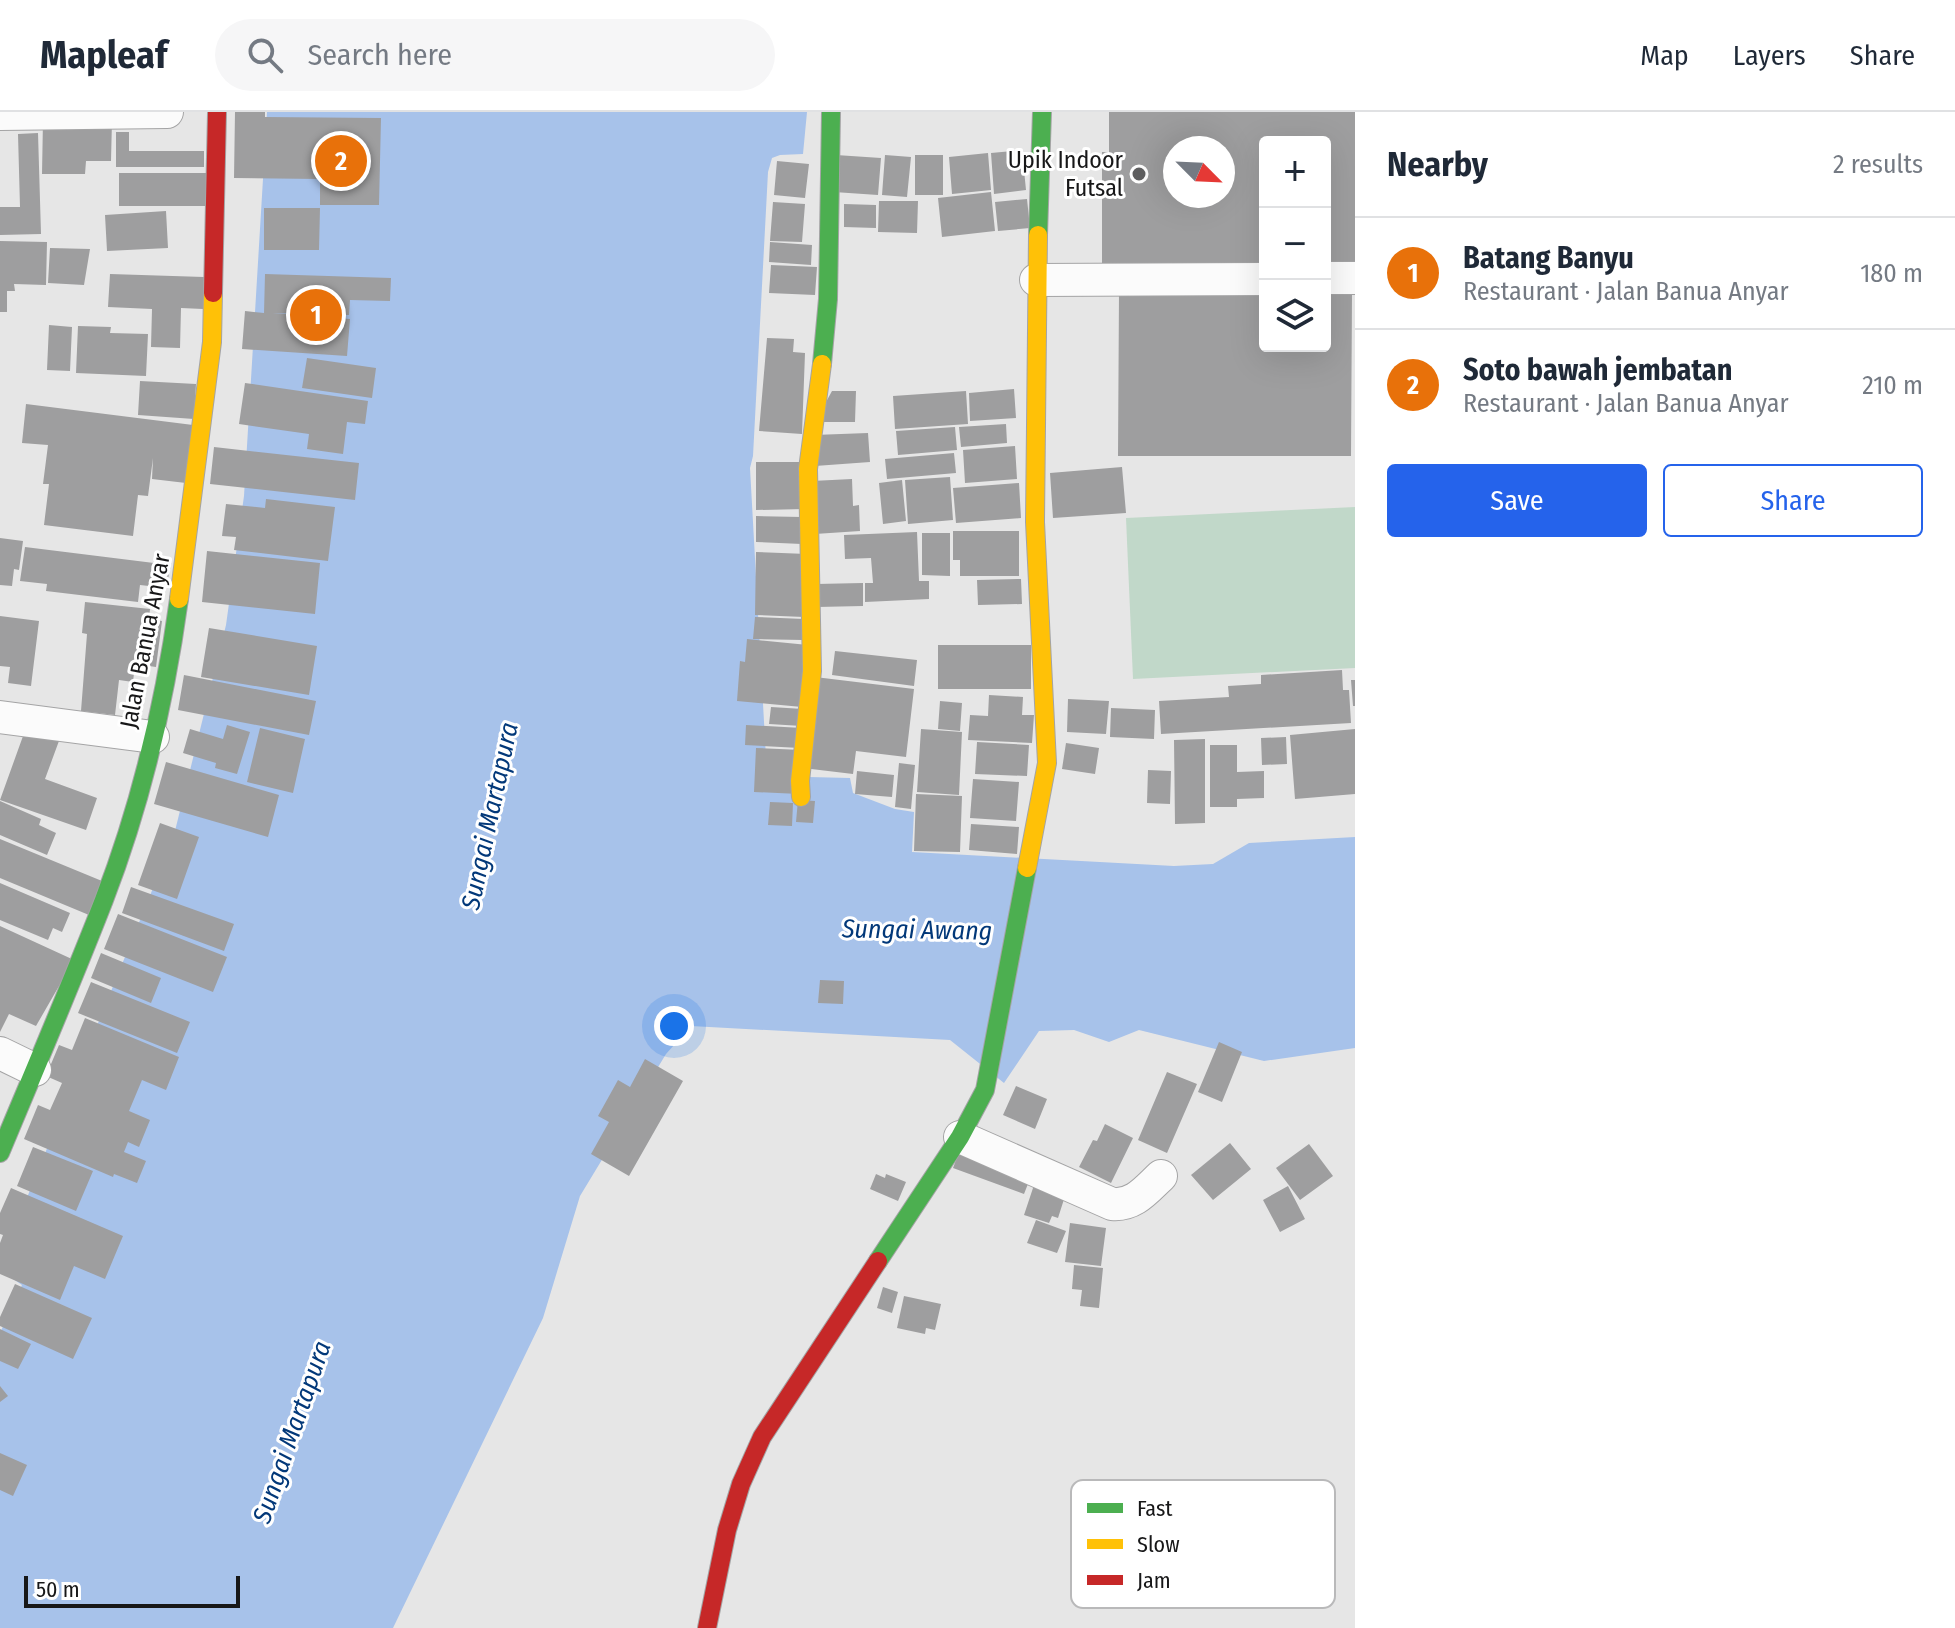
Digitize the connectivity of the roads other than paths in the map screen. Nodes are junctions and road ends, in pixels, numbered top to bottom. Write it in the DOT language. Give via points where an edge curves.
graph roads {
  1 [pos="167,112"];
  2 [pos="217,112"];
  3 [pos="831,112"];
  4 [pos="1042,112"];
  5 [pos="0,114"];
  6 [pos="1331,278"];
  7 [pos="1355,278"];
  8 [pos="1259,279"];
  9 [pos="1036,280"];
  10 [pos="0,717"];
  11 [pos="153,737"];
  12 [pos="801,797"];
  13 [pos="0,1053"];
  14 [pos="35,1070"];
  15 [pos="960,1137"];
  16 [pos="0,1153"];
  17 [pos="1161,1176"];
  18 [pos="707,1628"];
  1 -- 5 [label="street"];
  2 -- 11 [label="street, Jalan Banua Anyar" via="212,342 174,636"];
  3 -- 12 [label="street" via="828,299 808,469 812,671"];
  4 -- 9 [label="street"];
  6 -- 7 [label="street"];
  8 -- 9 [label="street"];
  9 -- 15 [label="street" via="1036,582 1047,763 985,1090"];
  10 -- 11 [label="street"];
  11 -- 14 [label="street, Jalan Banua Anyar" via="105,898"];
  13 -- 14 [label="street"];
  14 -- 16 [label="street, Jalan Banua Anyar"];
  15 -- 17 [label="street" via="1112,1204 1135,1200"];
  15 -- 18 [label="street" via="762,1437 726,1527"];
}
